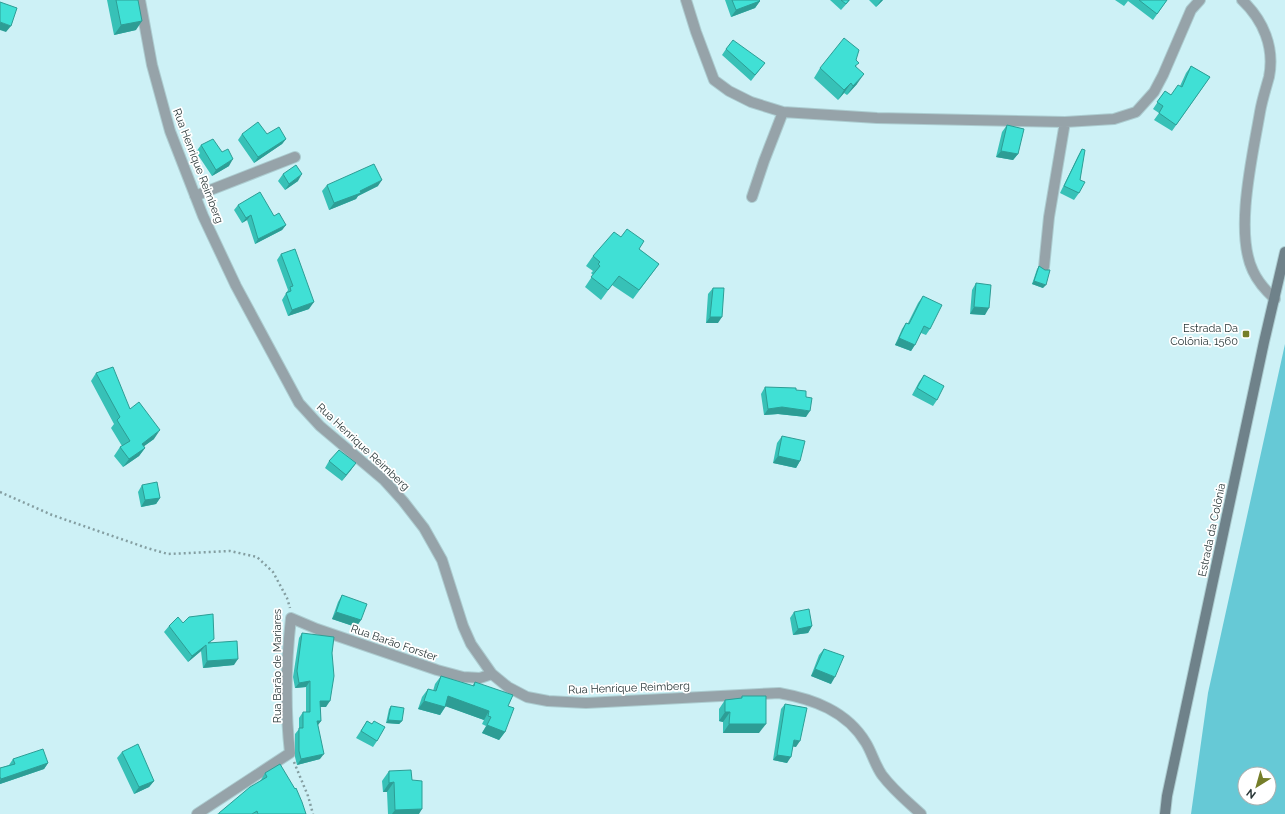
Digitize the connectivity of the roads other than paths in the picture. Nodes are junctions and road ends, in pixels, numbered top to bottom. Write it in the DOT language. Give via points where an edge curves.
graph roads {
  1 [pos="140,0"];
  2 [pos="686,0"];
  3 [pos="1200,0"];
  4 [pos="1242,0"];
  5 [pos="783,112"];
  6 [pos="1065,122"];
  7 [pos="295,157"];
  8 [pos="195,196"];
  9 [pos="752,197"];
  10 [pos="1285,252"];
  11 [pos="1044,267"];
  12 [pos="1275,299"];
  13 [pos="291,618"];
  14 [pos="492,674"];
  15 [pos="197,814"];
  16 [pos="921,814"];
  17 [pos="1166,814"];
  1 -- 8 [label="street, Rua Henrique Reimberg" via="162,107"];
  2 -- 5 [label="street" via="714,80 751,102"];
  3 -- 6 [label="street" via="1191,10 1154,92 1136,112 1114,119"];
  4 -- 12 [label="street" via="1259,19 1264,29 1270,57 1269,75 1252,156 1245,235 1252,270 1261,286"];
  5 -- 6 [label="street" via="877,118"];
  5 -- 9 [label="street"];
  6 -- 11 [label="street" via="1049,217"];
  7 -- 8 [label="street"];
  8 -- 14 [label="street, Rua Henrique Reimberg" via="236,286 299,403 320,426 384,480 424,528 442,560 468,638"];
  10 -- 12 [label="main road, Estrada da Colônia"];
  12 -- 17 [label="main road, Estrada da Colônia" via="1167,796"];
  13 -- 14 [label="street, Rua Barão Forster" via="324,632 437,670 463,677 480,678"];
  13 -- 15 [label="street, Rua Barão de Mariares" via="288,670 290,753"];
  14 -- 16 [label="street, Rua Henrique Reimberg" via="508,687 527,697 548,701 602,702 779,693 808,698 842,716 853,725 881,774"];
}
